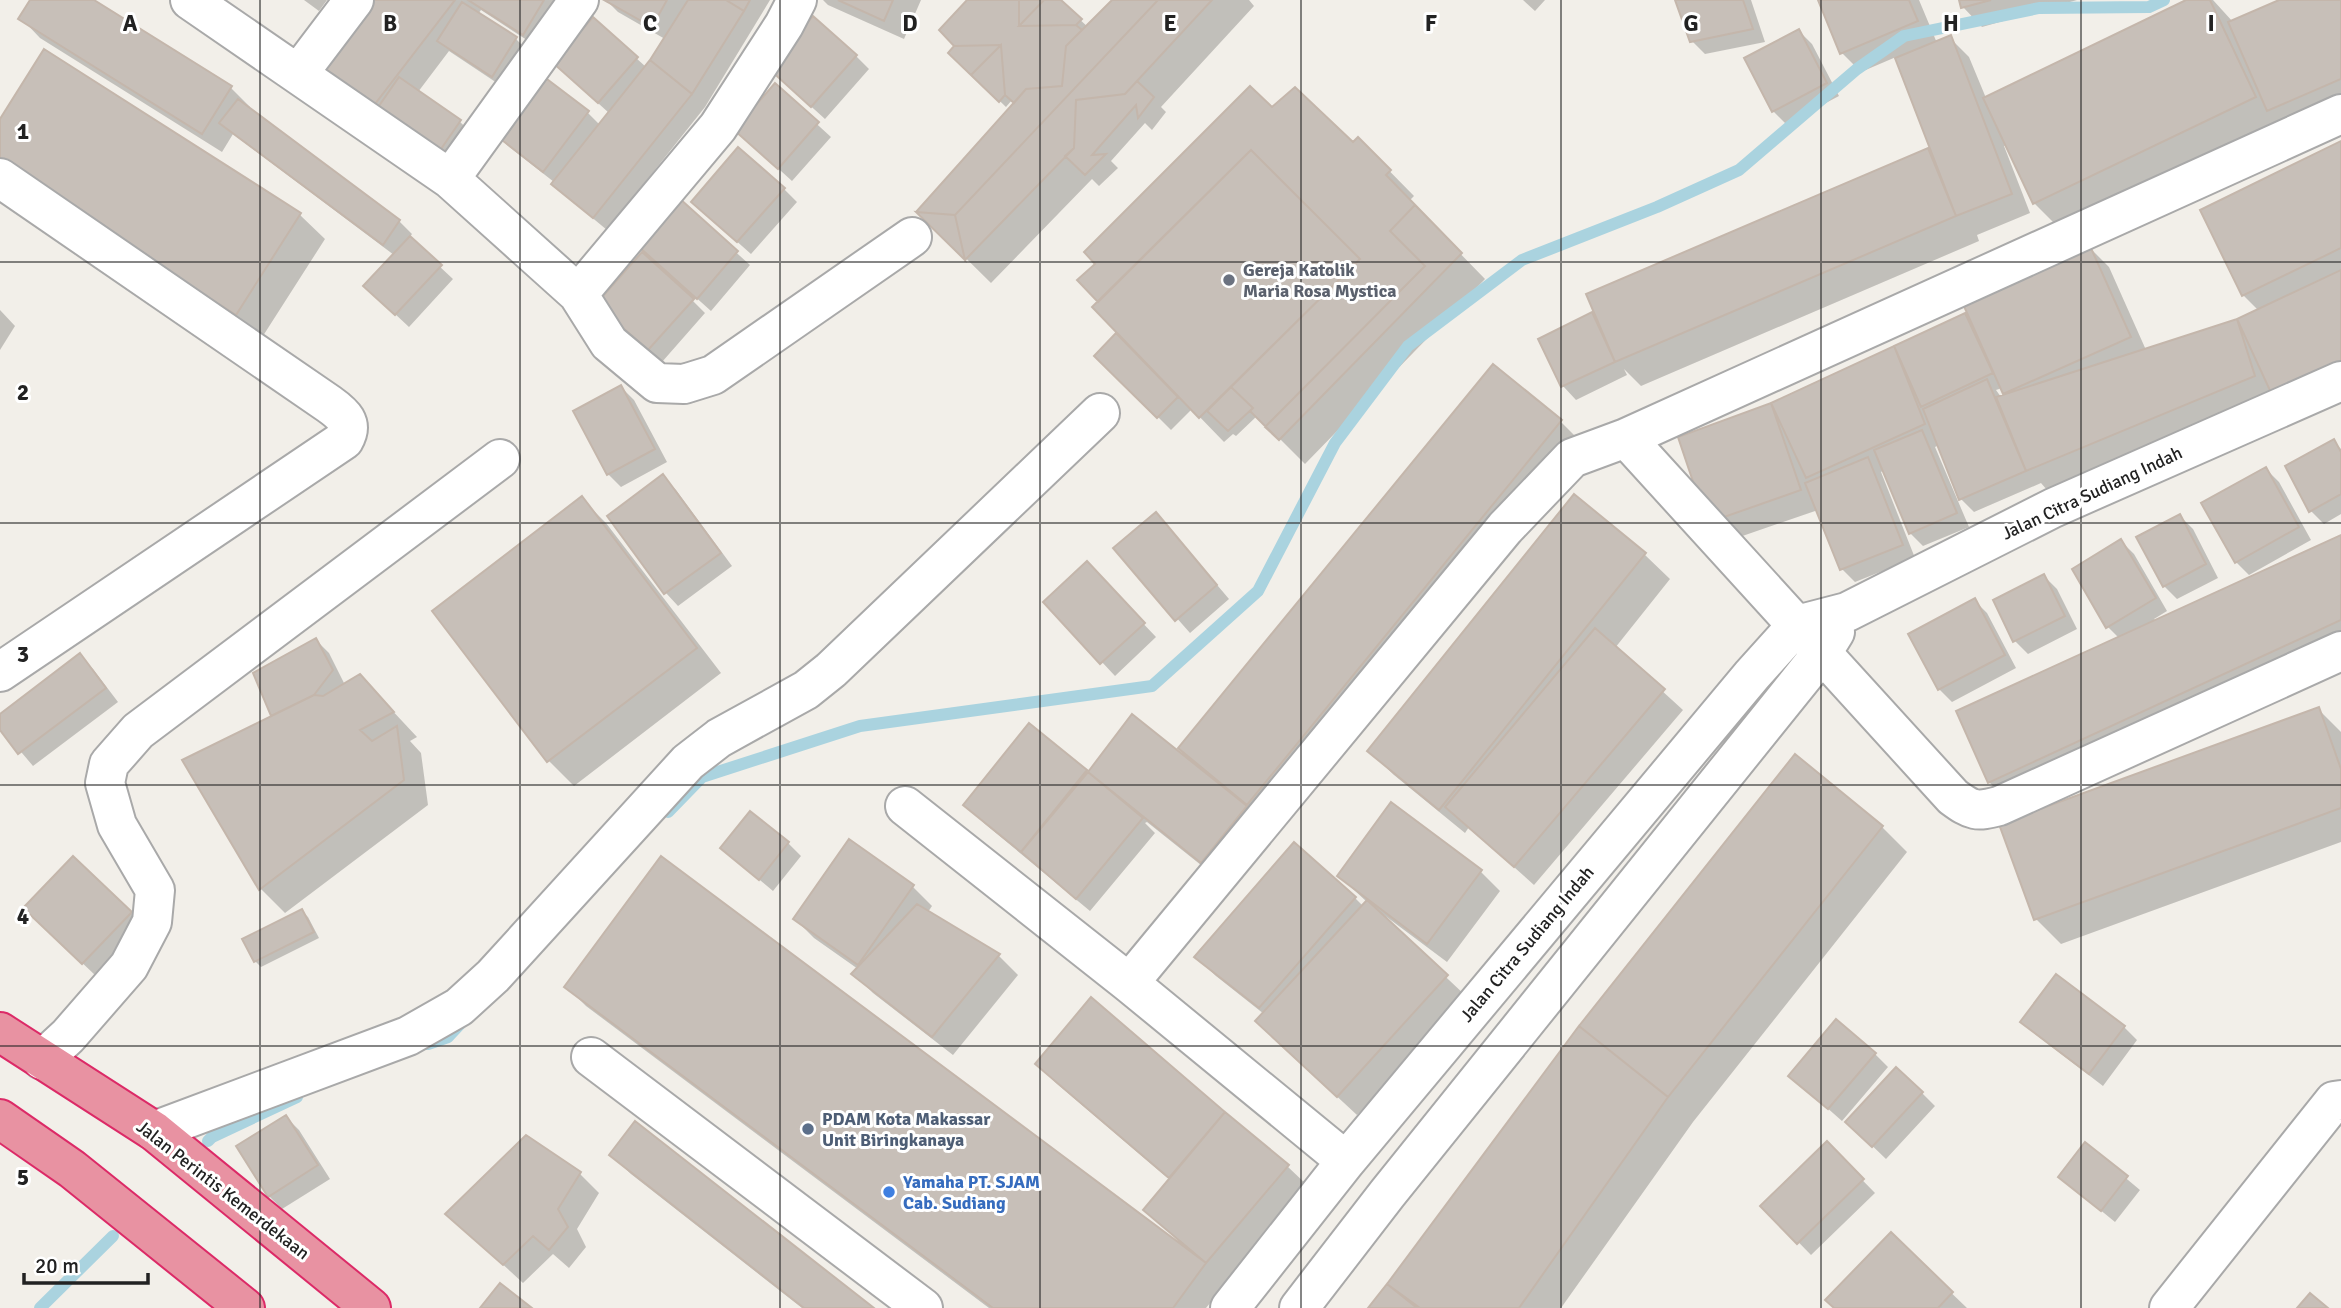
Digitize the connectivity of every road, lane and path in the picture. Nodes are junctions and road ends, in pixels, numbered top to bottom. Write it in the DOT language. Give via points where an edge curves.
graph roads {
  1 [pos="190,0"];
  2 [pos="354,0"];
  3 [pos="579,0"];
  4 [pos="797,0"];
  5 [pos="298,74"];
  6 [pos="2341,114"];
  7 [pos="0,178"];
  8 [pos="450,179"];
  9 [pos="912,237"];
  10 [pos="578,294"];
  11 [pos="2341,381"];
  12 [pos="1100,413"];
  13 [pos="1626,438"];
  14 [pos="500,458"];
  15 [pos="1847,612"];
  16 [pos="1797,625"];
  17 [pos="2341,651"];
  18 [pos="1822,653"];
  19 [pos="0,672"];
  20 [pos="905,806"];
  21 [pos="1512,962"];
  22 [pos="1129,983"];
  23 [pos="1549,994"];
  24 [pos="0,1032"];
  25 [pos="591,1057"];
  26 [pos="42,1060"];
  27 [pos="2341,1100"];
  28 [pos="0,1119"];
  29 [pos="154,1131"];
  30 [pos="1346,1161"];
  31 [pos="245,1308"];
  32 [pos="371,1308"];
  33 [pos="923,1308"];
  34 [pos="1230,1308"];
  35 [pos="1299,1308"];
  36 [pos="2169,1308"];
  1 -- 5 [label="street"];
  2 -- 5 [label="street"];
  3 -- 8 [label="street"];
  4 -- 10 [label="street" via="718,127"];
  5 -- 8 [label="street"];
  6 -- 13 [label="street"];
  7 -- 19 [label="street" via="330,404 345,416 349,426 344,440"];
  8 -- 10 [label="street"];
  9 -- 10 [label="street" via="713,375 684,384 657,383 609,343"];
  11 -- 15 [label="street, Jalan Citra Sudiang Indah" via="2053,508"];
  12 -- 29 [label="street" via="831,670 688,762 493,976 459,1007 408,1036"];
  13 -- 16 [label="street"];
  13 -- 22 [label="street" via="1572,458 1505,528"];
  14 -- 26 [label="street" via="138,731 109,764 105,783 117,825 155,890 152,922 129,966"];
  15 -- 16 [label="street, Jalan Citra Sudiang Indah"];
  15 -- 18 [label="street"];
  16 -- 18 [label="street"];
  16 -- 21 [label="street, Jalan Citra Sudiang Indah"];
  17 -- 18 [label="street" via="1999,806 1979,811 1953,797"];
  18 -- 23 [label="street"];
  20 -- 22 [label="street"];
  21 -- 23 [label="street"];
  21 -- 30 [label="street, Jalan Citra Sudiang Indah"];
  22 -- 30 [label="street"];
  23 -- 35 [label="street"];
  24 -- 26 [label="highway, Jalan Perintis Kemerdekaan"];
  25 -- 33 [label="street"];
  26 -- 29 [label="highway, Jalan Perintis Kemerdekaan"];
  27 -- 36 [label="street" via="2334,1101"];
  28 -- 31 [label="highway" via="72,1169"];
  29 -- 32 [label="highway, Jalan Perintis Kemerdekaan"];
  30 -- 34 [label="street, Jalan Citra Sudiang Indah"];
}
